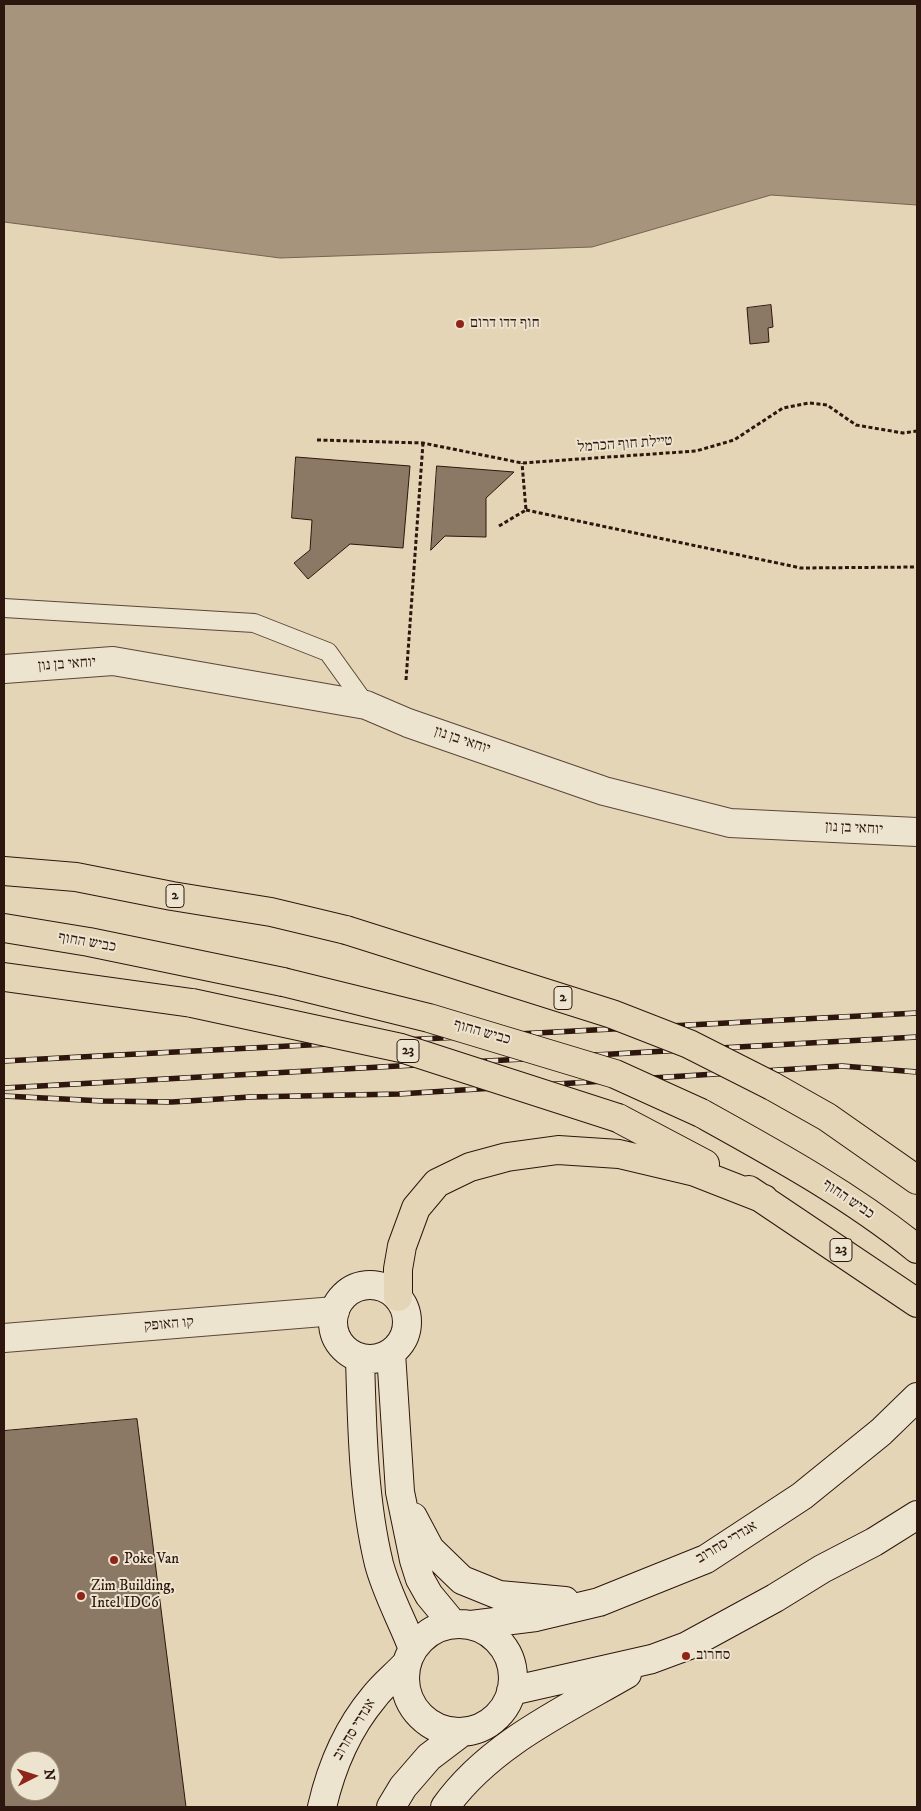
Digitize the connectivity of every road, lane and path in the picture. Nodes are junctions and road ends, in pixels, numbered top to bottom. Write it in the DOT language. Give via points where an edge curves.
graph roads {
  1 [pos="917,431"];
  2 [pos="317,440"];
  3 [pos="423,443"];
  4 [pos="522,463"];
  5 [pos="526,510"];
  6 [pos="499,526"];
  7 [pos="917,567"];
  8 [pos="4,608"];
  9 [pos="4,669"];
  10 [pos="406,680"];
  11 [pos="366,705"];
  12 [pos="917,832"];
  13 [pos="4,871"];
  14 [pos="4,928"];
  15 [pos="4,977"];
  16 [pos="917,1180"];
  17 [pos="764,1199"];
  18 [pos="917,1248"];
  19 [pos="398,1297"];
  20 [pos="917,1303"];
  21 [pos="335,1311"];
  22 [pos="4,1338"];
  23 [pos="391,1353"];
  24 [pos="360,1358"];
  25 [pos="917,1397"];
  26 [pos="400,1492"];
  27 [pos="917,1515"];
  28 [pos="599,1602"];
  29 [pos="462,1624"];
  30 [pos="410,1656"];
  31 [pos="652,1659"];
  32 [pos="511,1691"];
  33 [pos="462,1732"];
  34 [pos="322,1807"];
  35 [pos="391,1807"];
  36 [pos="445,1807"];
  1 -- 4 [label="path, טיילת חוף הכרמל" via="903,433 856,425 826,405 809,403 783,408 734,440 696,451"];
  2 -- 3 [label="path, טיילת חוף הכרמל"];
  3 -- 4 [label="path, טיילת חוף הכרמל"];
  3 -- 10 [label="path"];
  4 -- 5 [label="path"];
  5 -- 6 [label="path"];
  5 -- 7 [label="path" via="801,568"];
  8 -- 11 [label="lane" via="254,623 328,652"];
  9 -- 11 [label="street, יוחאי בן נון" via="113,661"];
  11 -- 12 [label="street, יוחאי בן נון" via="408,723 604,791 730,823"];
  13 -- 16 [label="highway, 2, bridge" via="76,877 271,912 346,930 612,1014 689,1044 772,1086 827,1117"];
  14 -- 18 [label="highway, כביש החוף, bridge" via="283,982 429,1018 615,1074 701,1113 804,1170"];
  15 -- 17 [label="highway, 23, bridge" via="192,1003 401,1048 618,1118"];
  17 -- 19 [label="highway" via="696,1172 618,1154 558,1150 508,1157 470,1167 437,1183 416,1208 402,1246"];
  17 -- 20 [label="highway, 23"];
  19 -- 21 [label="street" via="379,1286 357,1287 339,1301"];
  19 -- 23 [label="street" via="405,1308 406,1332"];
  21 -- 22 [label="street, קו האופק"];
  21 -- 24 [label="street" via="334,1332 353,1356"];
  23 -- 24 [label="street" via="380,1358"];
  23 -- 26 [label="street"];
  24 -- 30 [label="street" via="369,1513 380,1565"];
  25 -- 28 [label="street, אנדרי סחרוב" via="881,1432 802,1496 706,1559"];
  26 -- 28 [label="street" via="430,1549 462,1580 500,1595"];
  26 -- 29 [label="street" via="420,1579 430,1595"];
  27 -- 31 [label="street" via="735,1620 687,1646"];
  28 -- 29 [label="street, אנדרי סחרוב" via="536,1617"];
  29 -- 30 [label="street" via="436,1628 423,1637"];
  29 -- 32 [label="street" via="487,1632 500,1642 509,1657 513,1674"];
  30 -- 33 [label="street" via="405,1681 408,1697 417,1712 445,1730"];
  30 -- 34 [label="street, אנדרי סחרוב" via="354,1726 336,1758"];
  31 -- 32 [label="street"];
  31 -- 36 [label="street" via="525,1732 480,1769"];
  32 -- 33 [label="street" via="505,1707 494,1720 479,1729"];
  33 -- 35 [label="street" via="429,1757 403,1787"];
}
